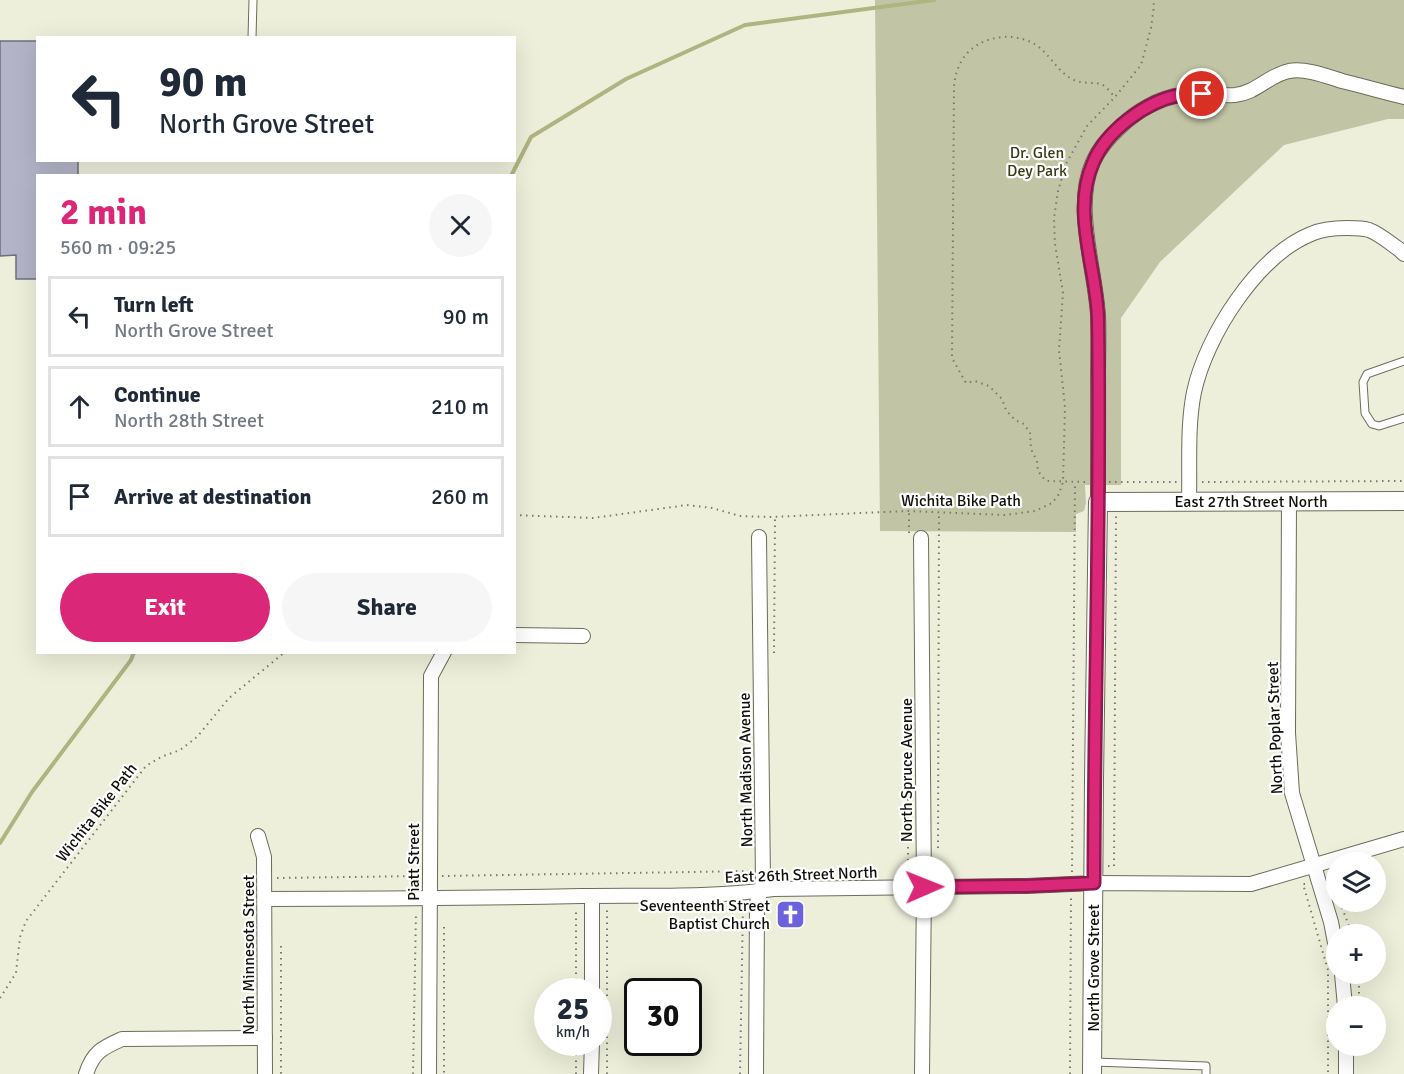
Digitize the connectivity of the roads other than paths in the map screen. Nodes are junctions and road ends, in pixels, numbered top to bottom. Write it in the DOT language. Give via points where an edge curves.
graph roads {
  1 [pos="253,0"];
  2 [pos="252,36"];
  3 [pos="1404,98"];
  4 [pos="1404,254"];
  5 [pos="1404,361"];
  6 [pos="1404,418"];
  7 [pos="1189,501"];
  8 [pos="1289,501"];
  9 [pos="1404,501"];
  10 [pos="1107,502"];
  11 [pos="759,537"];
  12 [pos="921,538"];
  13 [pos="516,635"];
  14 [pos="583,636"];
  15 [pos="443,654"];
  16 [pos="258,836"];
  17 [pos="1404,839"];
  18 [pos="1315,873"];
  19 [pos="1094,875"];
  20 [pos="924,887"];
  21 [pos="760,891"];
  22 [pos="592,896"];
  23 [pos="430,898"];
  24 [pos="266,899"];
  25 [pos="1331,924"];
  26 [pos="592,978"];
  27 [pos="265,1038"];
  28 [pos="592,1056"];
  29 [pos="1346,1056"];
  30 [pos="1092,1068"];
  31 [pos="86,1074"];
  32 [pos="265,1074"];
  33 [pos="429,1074"];
  34 [pos="591,1074"];
  35 [pos="756,1074"];
  36 [pos="922,1074"];
  37 [pos="1206,1074"];
  38 [pos="1346,1074"];
  1 -- 2 [label="lane"];
  3 -- 10 [label="street" via="1311,72 1290,71 1247,93 1179,95 1158,102 1138,112 1112,135 1093,162 1084,199 1098,317 1098,482"];
  4 -- 7 [label="street" via="1370,230 1332,229 1310,234 1292,244 1259,272 1222,324 1201,368 1191,423"];
  5 -- 6 [label="lane" via="1366,374 1363,382 1365,413 1372,424 1379,426"];
  7 -- 8 [label="street, East 27th Street North"];
  7 -- 10 [label="street, East 27th Street North"];
  8 -- 9 [label="street, East 27th Street North"];
  8 -- 18 [label="street, North Poplar Street" via="1290,773 1292,794"];
  10 -- 19 [label="street, North Grove Street"];
  11 -- 21 [label="street, North Madison Avenue" via="763,882"];
  12 -- 20 [label="street, North Spruce Avenue"];
  13 -- 14 [label="street"];
  15 -- 23 [label="street, Piatt Street" via="431,676"];
  16 -- 24 [label="street, North Minnesota Street" via="264,857"];
  17 -- 18 [label="street, East 26th Street North"];
  18 -- 19 [label="street, East 26th Street North" via="1251,884"];
  18 -- 25 [label="street, North Poplar Street"];
  19 -- 20 [label="street, East 26th Street North" via="1072,884"];
  19 -- 30 [label="street, North Grove Street"];
  20 -- 21 [label="street, East 26th Street North"];
  20 -- 36 [label="street, North Spruce Avenue"];
  21 -- 22 [label="street, East 26th Street North"];
  21 -- 35 [label="street, North Madison Avenue"];
  22 -- 23 [label="street, East 26th Street North"];
  22 -- 26 [label="street"];
  23 -- 24 [label="street, East 26th Street North"];
  23 -- 33 [label="street, Piatt Street"];
  24 -- 27 [label="street, North Minnesota Street"];
  27 -- 31 [label="street" via="122,1040 105,1047 91,1060"];
  27 -- 32 [label="street, North Minnesota Street"];
  28 -- 34 [label="street"];
  29 -- 38 [label="street"];
  30 -- 37 [label="lane" via="1206,1065"];
}
